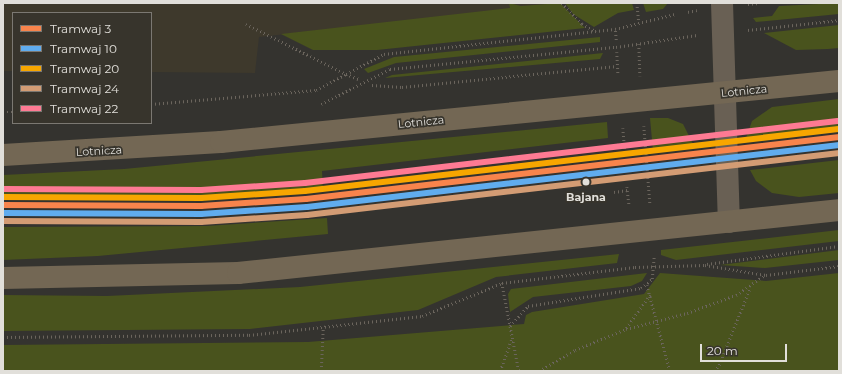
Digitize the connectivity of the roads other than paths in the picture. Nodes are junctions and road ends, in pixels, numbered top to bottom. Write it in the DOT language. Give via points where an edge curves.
graph roads {
  1 [pos="722,3"];
  2 [pos="839,81"];
  3 [pos="723,93"];
  4 [pos="3,155"];
  5 [pos="839,210"];
  6 [pos="729,222"];
  7 [pos="3,278"];
  1 -- 3 [label="street"];
  2 -- 3 [label="main road, Lotnicza"];
  3 -- 4 [label="main road, Lotnicza" via="221,142"];
  3 -- 6 [label="street"];
  5 -- 6 [label="main road"];
  6 -- 7 [label="main road" via="238,273"];
}
